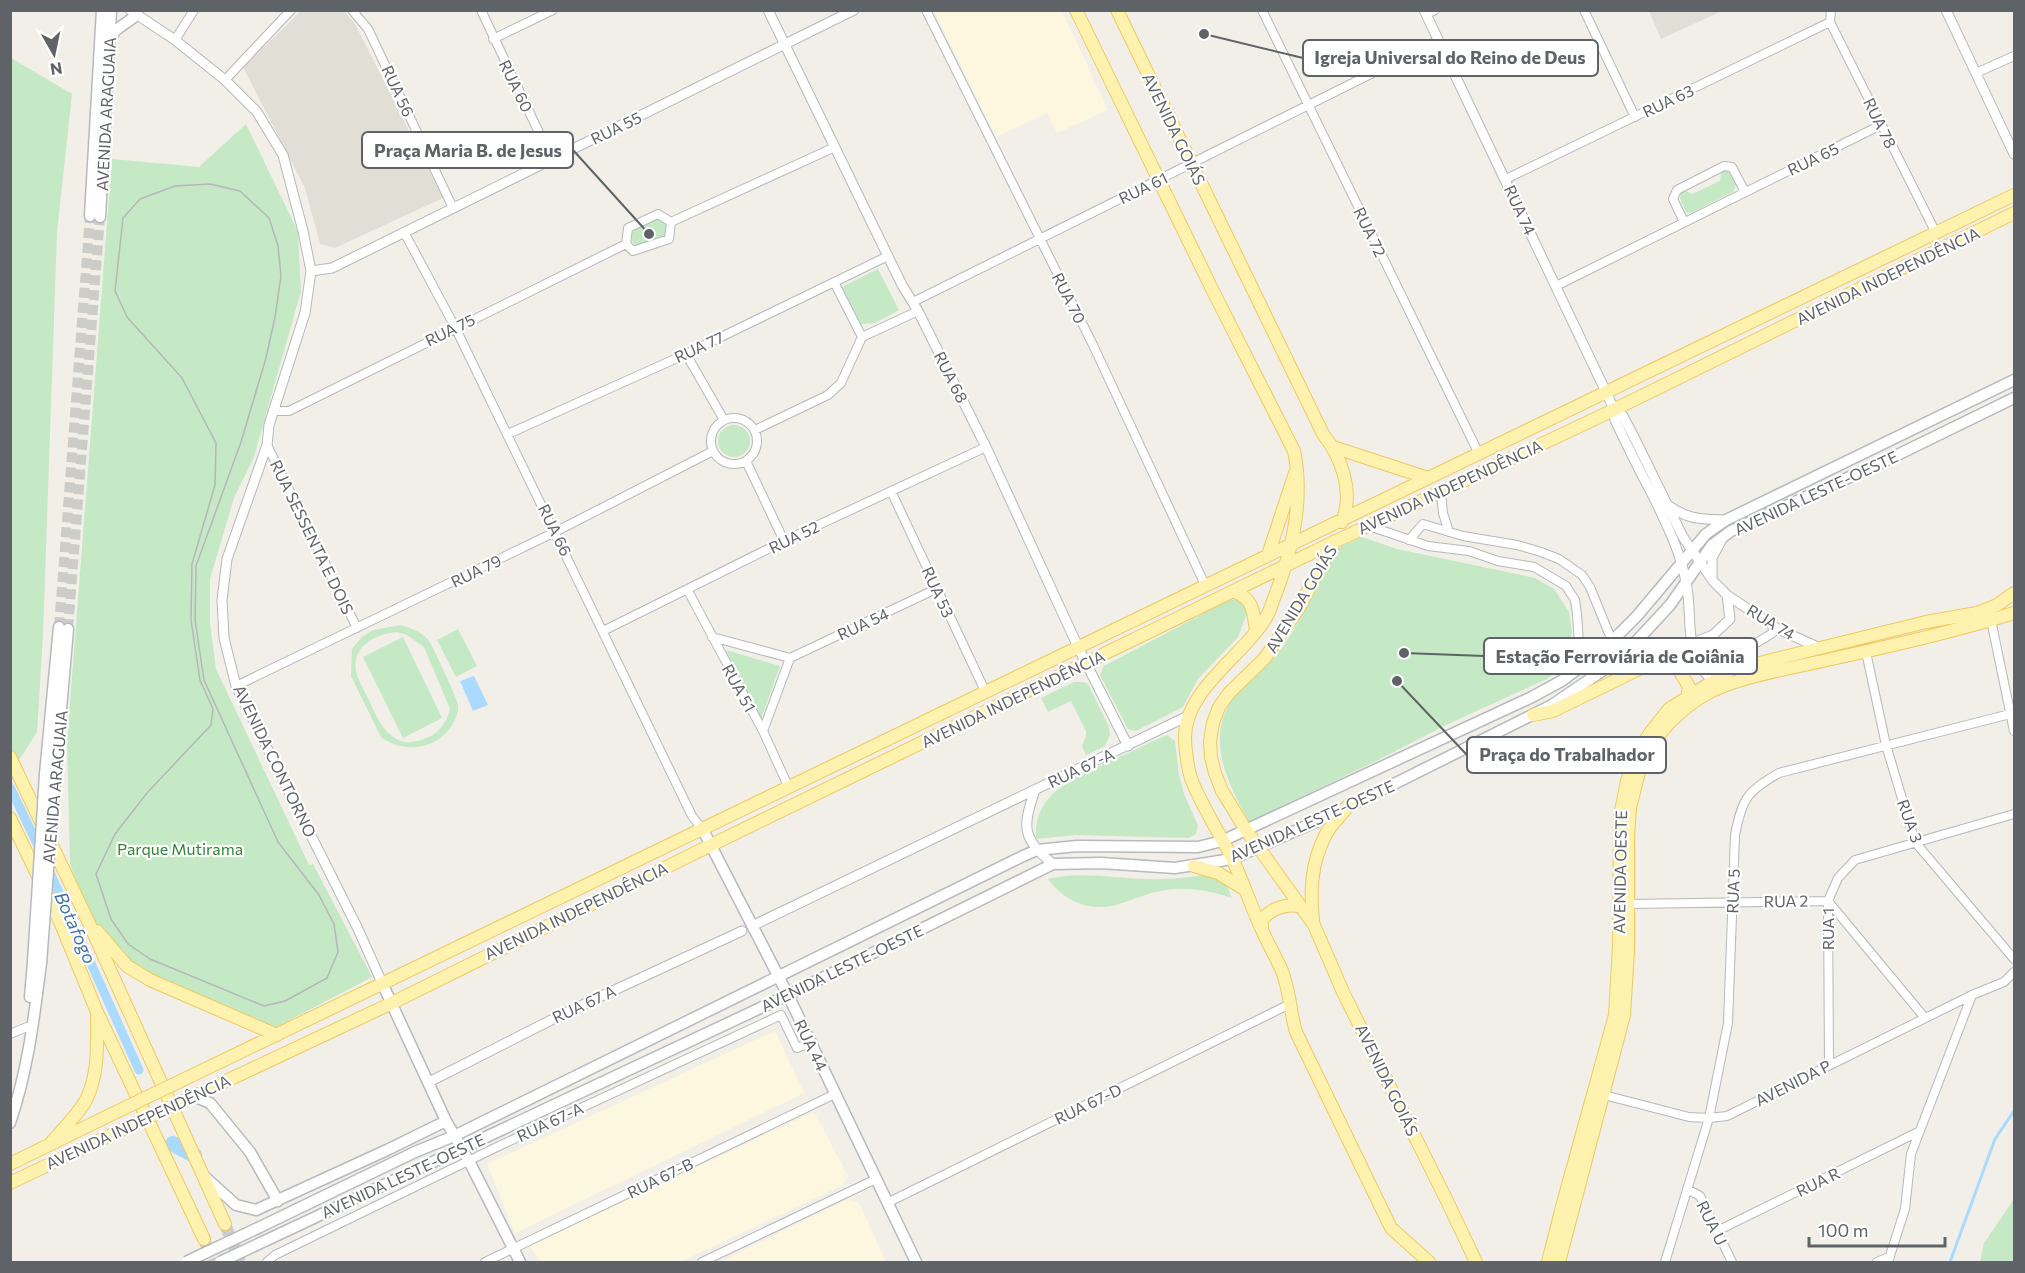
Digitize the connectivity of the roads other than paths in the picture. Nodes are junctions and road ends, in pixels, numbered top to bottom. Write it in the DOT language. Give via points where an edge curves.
graph roads {
  1 [pos="102,10"];
  2 [pos="111,10"];
  3 [pos="194,10"];
  4 [pos="291,10"];
  5 [pos="352,10"];
  6 [pos="481,10"];
  7 [pos="553,10"];
  8 [pos="768,10"];
  9 [pos="854,10"];
  10 [pos="926,10"];
  11 [pos="1076,10"];
  12 [pos="1117,10"];
  13 [pos="1262,10"];
  14 [pos="1584,10"];
  15 [pos="1831,10"];
  16 [pos="1946,10"];
  17 [pos="1429,12"];
  18 [pos="133,13"];
  19 [pos="1830,22"];
  20 [pos="110,39"];
  21 [pos="493,39"];
  22 [pos="175,40"];
  23 [pos="1437,41"];
  24 [pos="785,45"];
  25 [pos="2014,56"];
  26 [pos="1976,73"];
  27 [pos="225,80"];
  28 [pos="1308,105"];
  29 [pos="1635,117"];
  30 [pos="1881,125"];
  31 [pos="835,147"];
  32 [pos="2014,154"];
  33 [pos="552,160"];
  34 [pos="1191,164"];
  35 [pos="1506,179"];
  36 [pos="1160,180"];
  37 [pos="1745,192"];
  38 [pos="2014,195"];
  39 [pos="453,208"];
  40 [pos="2014,213"];
  41 [pos="671,222"];
  42 [pos="1684,222"];
  43 [pos="404,231"];
  44 [pos="1936,233"];
  45 [pos="1039,239"];
  46 [pos="626,244"];
  47 [pos="888,256"];
  48 [pos="311,271"];
  49 [pos="834,282"];
  50 [pos="1556,286"];
  51 [pos="913,302"];
  52 [pos="918,311"];
  53 [pos="455,327"];
  54 [pos="862,337"];
  55 [pos="686,354"];
  56 [pos="2014,380"];
  57 [pos="1606,392"];
  58 [pos="2014,398"];
  59 [pos="1614,409"];
  60 [pos="273,411"];
  61 [pos="724,420"];
  62 [pos="755,430"];
  63 [pos="508,434"];
  64 [pos="267,446"];
  65 [pos="987,447"];
  66 [pos="1333,447"];
  67 [pos="713,451"];
  68 [pos="1479,454"];
  69 [pos="746,461"];
  70 [pos="1298,466"];
  71 [pos="1428,478"];
  72 [pos="891,491"];
  73 [pos="1441,492"];
  74 [pos="1668,506"];
  75 [pos="1344,518"];
  76 [pos="1726,520"];
  77 [pos="1369,526"];
  78 [pos="1731,531"];
  79 [pos="555,532"];
  80 [pos="1449,532"];
  81 [pos="1409,540"];
  82 [pos="784,542"];
  83 [pos="1334,542"];
  84 [pos="1292,543"];
  85 [pos="1692,551"];
  86 [pos="1268,555"];
  87 [pos="1682,564"];
  88 [pos="1700,564"];
  89 [pos="1286,567"];
  90 [pos="1713,581"];
  91 [pos="1686,584"];
  92 [pos="1206,587"];
  93 [pos="687,589"];
  94 [pos="936,589"];
  95 [pos="1235,592"];
  96 [pos="2014,593"];
  97 [pos="1727,596"];
  98 [pos="2014,613"];
  99 [pos="1991,620"];
  100 [pos="63,628"];
  101 [pos="357,628"];
  102 [pos="1778,629"];
  103 [pos="603,631"];
  104 [pos="1257,631"];
  105 [pos="712,637"];
  106 [pos="1704,640"];
  107 [pos="1612,641"];
  108 [pos="1690,644"];
  109 [pos="1820,648"];
  110 [pos="1079,649"];
  111 [pos="1866,652"];
  112 [pos="790,658"];
  113 [pos="1652,661"];
  114 [pos="1086,664"];
  115 [pos="1575,671"];
  116 [pos="1717,684"];
  117 [pos="237,687"];
  118 [pos="986,693"];
  119 [pos="1687,697"];
  120 [pos="2012,713"];
  121 [pos="1190,715"];
  122 [pos="1533,715"];
  123 [pos="763,731"];
  124 [pos="2014,731"];
  125 [pos="1886,745"];
  126 [pos="1128,746"];
  127 [pos="10,756"];
  128 [pos="789,788"];
  129 [pos="1035,790"];
  130 [pos="1348,806"];
  131 [pos="2014,814"];
  132 [pos="10,818"];
  133 [pos="703,830"];
  134 [pos="1246,830"];
  135 [pos="1222,840"];
  136 [pos="1915,842"];
  137 [pos="711,845"];
  138 [pos="1258,846"];
  139 [pos="1037,850"];
  140 [pos="1232,859"];
  141 [pos="1053,864"];
  142 [pos="1194,866"];
  143 [pos="1245,890"];
  144 [pos="1828,901"];
  145 [pos="1733,902"];
  146 [pos="1628,904"];
  147 [pos="1301,907"];
  148 [pos="88,921"];
  149 [pos="1314,925"];
  150 [pos="752,926"];
  151 [pos="1262,930"];
  152 [pos="742,932"];
  153 [pos="2014,959"];
  154 [pos="37,963"];
  155 [pos="2014,972"];
  156 [pos="778,978"];
  157 [pos="383,985"];
  158 [pos="788,995"];
  159 [pos="1972,995"];
  160 [pos="392,1003"];
  161 [pos="1290,1004"];
  162 [pos="97,1012"];
  163 [pos="1925,1018"];
  164 [pos="27,1027"];
  165 [pos="10,1034"];
  166 [pos="276,1035"];
  167 [pos="810,1043"];
  168 [pos="1829,1065"];
  169 [pos="429,1082"];
  170 [pos="835,1094"];
  171 [pos="1604,1095"];
  172 [pos="191,1097"];
  173 [pos="10,1102"];
  174 [pos="1709,1118"];
  175 [pos="446,1121"];
  176 [pos="10,1123"];
  177 [pos="1918,1132"];
  178 [pos="494,1134"];
  179 [pos="454,1136"];
  180 [pos="50,1144"];
  181 [pos="499,1146"];
  182 [pos="461,1149"];
  183 [pos="387,1150"];
  184 [pos="415,1152"];
  185 [pos="14,1159"];
  186 [pos="469,1161"];
  187 [pos="203,1175"];
  188 [pos="876,1179"];
  189 [pos="10,1183"];
  190 [pos="1687,1189"];
  191 [pos="278,1201"];
  192 [pos="887,1203"];
  193 [pos="225,1224"];
  194 [pos="1717,1231"];
  195 [pos="204,1239"];
  196 [pos="514,1248"];
  197 [pos="277,1259"];
  198 [pos="1888,1260"];
  199 [pos="915,1262"];
  200 [pos="186,1263"];
  201 [pos="220,1263"];
  202 [pos="267,1263"];
  203 [pos="485,1263"];
  204 [pos="520,1263"];
  205 [pos="702,1263"];
  206 [pos="1429,1263"];
  207 [pos="1476,1263"];
  208 [pos="1548,1263"];
  209 [pos="1559,1263"];
  210 [pos="1665,1263"];
  211 [pos="1732,1263"];
  212 [pos="1877,1263"];
  1 -- 20 [label="main road, AVENIDA ARAGUAIA" via="95,216"];
  2 -- 20 [label="main road, AVENIDA ARAGUAIA"];
  3 -- 22 [label="street"];
  4 -- 27 [label="street"];
  5 -- 39 [label="street, RUA 56" via="368,29"];
  6 -- 21 [label="street, RUA 60"];
  7 -- 21 [label="street"];
  8 -- 24 [label="street, RUA 68"];
  9 -- 24 [label="street, RUA 55"];
  10 -- 45 [label="street, RUA 70"];
  11 -- 36 [label="main road, AVENIDA GOIÁS"];
  12 -- 34 [label="main road, AVENIDA GOIÁS"];
  13 -- 28 [label="street, RUA 72"];
  14 -- 29 [label="street"];
  15 -- 19 [label="street"];
  16 -- 26 [label="street"];
  17 -- 23 [label="street, RUA 74"];
  18 -- 20 [label="main road"];
  18 -- 22 [label="street, AVENIDA CONTORNO"];
  19 -- 29 [label="street, RUA 63"];
  19 -- 30 [label="street, RUA 78"];
  21 -- 33 [label="street, RUA 60"];
  22 -- 27 [label="street, AVENIDA CONTORNO"];
  23 -- 28 [label="street, RUA 61"];
  23 -- 35 [label="street, RUA 74"];
  24 -- 31 [label="street, RUA 68"];
  24 -- 33 [label="street, RUA 55"];
  25 -- 26 [label="street"];
  26 -- 32 [label="street"];
  27 -- 48 [label="street, AVENIDA CONTORNO" via="257,112 283,155"];
  28 -- 34 [label="street, RUA 61"];
  28 -- 68 [label="street, RUA 72"];
  29 -- 35 [label="street, RUA 63"];
  30 -- 37 [label="street, RUA 65"];
  30 -- 44 [label="street, RUA 78"];
  31 -- 41 [label="street"];
  31 -- 47 [label="street, RUA 68"];
  33 -- 39 [label="street, RUA 55"];
  34 -- 36 [label="street, RUA 61"];
  34 -- 66 [label="main road, AVENIDA GOIÁS" via="1323,434"];
  35 -- 50 [label="street, RUA 74"];
  36 -- 45 [label="street, RUA 61"];
  36 -- 70 [label="main road, AVENIDA GOIÁS"];
  37 -- 42 [label="street, RUA 65"];
  37 -- 42 [label="street" via="1732,167 1724,166 1677,190 1673,199"];
  38 -- 44 [label="main road, AVENIDA INDEPENDÊNCIA"];
  39 -- 43 [label="street, RUA 55"];
  40 -- 59 [label="main road, AVENIDA INDEPENDÊNCIA"];
  41 -- 46 [label="street" via="658,214 628,228"];
  41 -- 46 [label="street" via="669,239 633,251"];
  42 -- 50 [label="street, RUA 65"];
  43 -- 48 [label="street, RUA 55" via="332,268"];
  43 -- 53 [label="street, RUA 66"];
  44 -- 57 [label="main road, AVENIDA INDEPENDÊNCIA"];
  45 -- 51 [label="street, RUA 61"];
  45 -- 92 [label="street, RUA 70"];
  46 -- 53 [label="street, RUA 75"];
  47 -- 49 [label="street, RUA 77"];
  47 -- 51 [label="street, RUA 68"];
  48 -- 60 [label="street, AVENIDA CONTORNO" via="305,312"];
  49 -- 54 [label="street"];
  49 -- 55 [label="street, RUA 77"];
  50 -- 57 [label="street, RUA 74"];
  51 -- 52 [label="street, RUA 68"];
  52 -- 54 [label="street"];
  52 -- 65 [label="street, RUA 68"];
  53 -- 60 [label="street, RUA 75" via="289,411"];
  53 -- 63 [label="street, RUA 66"];
  54 -- 62 [label="street" via="841,383 828,395"];
  55 -- 61 [label="street"];
  55 -- 63 [label="street, RUA 77"];
  56 -- 76 [label="main road, AVENIDA LESTE-OESTE"];
  57 -- 59 [label="street, RUA 74"];
  57 -- 68 [label="main road, AVENIDA INDEPENDÊNCIA"];
  58 -- 78 [label="main road, AVENIDA LESTE-OESTE"];
  59 -- 73 [label="main road, AVENIDA INDEPENDÊNCIA"];
  59 -- 74 [label="street, RUA 74" via="1623,416"];
  59 -- 87 [label="street, RUA 74" via="1615,420 1675,541"];
  60 -- 64 [label="street, AVENIDA CONTORNO"];
  61 -- 62 [label="street" via="738,418"];
  61 -- 67 [label="street" via="711,437"];
  62 -- 69 [label="street" via="755,451"];
  63 -- 79 [label="street, RUA 66"];
  64 -- 101 [label="street, RUA SESSENTA E DOIS"];
  64 -- 117 [label="street, AVENIDA CONTORNO" via="227,559 223,585 224,638"];
  65 -- 72 [label="street, RUA 52"];
  65 -- 110 [label="street, RUA 68"];
  66 -- 71 [label="main road"];
  66 -- 75 [label="main road, AVENIDA GOIÁS" via="1345,476"];
  67 -- 69 [label="street" via="724,462"];
  67 -- 79 [label="street, RUA 79"];
  68 -- 71 [label="main road, AVENIDA INDEPENDÊNCIA"];
  69 -- 82 [label="street"];
  70 -- 84 [label="main road, AVENIDA GOIÁS"];
  70 -- 86 [label="main road"];
  71 -- 75 [label="main road, AVENIDA INDEPENDÊNCIA"];
  72 -- 82 [label="street, RUA 52"];
  72 -- 94 [label="street, RUA 53"];
  73 -- 77 [label="main road, AVENIDA INDEPENDÊNCIA"];
  73 -- 80 [label="street"];
  74 -- 76 [label="street, AVENIDA LESTE-OESTE" via="1693,519"];
  74 -- 85 [label="street, RUA 74"];
  75 -- 83 [label="main road, AVENIDA GOIÁS"];
  75 -- 84 [label="main road, AVENIDA INDEPENDÊNCIA"];
  76 -- 85 [label="main road, AVENIDA LESTE-OESTE" via="1706,534"];
  77 -- 81 [label="street"];
  77 -- 83 [label="main road, AVENIDA INDEPENDÊNCIA"];
  78 -- 88 [label="main road, AVENIDA LESTE-OESTE" via="1712,545"];
  78 -- 90 [label="street" via="1715,549"];
  79 -- 101 [label="street, RUA 79"];
  79 -- 103 [label="street, RUA 66"];
  80 -- 81 [label="street" via="1423,524"];
  80 -- 107 [label="street" via="1541,552 1572,567 1590,587"];
  81 -- 115 [label="street" via="1534,567 1566,586 1575,600 1577,614 1579,643"];
  82 -- 93 [label="street, RUA 52"];
  83 -- 89 [label="main road, AVENIDA INDEPENDÊNCIA"];
  83 -- 134 [label="main road, AVENIDA GOIÁS" via="1280,637 1265,658 1229,693 1213,723 1210,741 1215,773"];
  84 -- 86 [label="main road, AVENIDA INDEPENDÊNCIA"];
  84 -- 89 [label="main road, AVENIDA GOIÁS"];
  85 -- 87 [label="main road, AVENIDA LESTE-OESTE"];
  85 -- 88 [label="street, RUA 74"];
  86 -- 92 [label="main road, AVENIDA INDEPENDÊNCIA"];
  87 -- 91 [label="street, RUA 74"];
  87 -- 107 [label="main road, AVENIDA LESTE-OESTE"];
  88 -- 90 [label="street, RUA 74"];
  88 -- 91 [label="main road, AVENIDA LESTE-OESTE"];
  89 -- 95 [label="main road, AVENIDA INDEPENDÊNCIA"];
  89 -- 104 [label="main road, AVENIDA GOIÁS" via="1268,614"];
  90 -- 97 [label="street, RUA 74"];
  91 -- 108 [label="street, RUA 74"];
  91 -- 122 [label="main road, AVENIDA LESTE-OESTE" via="1621,657 1568,696"];
  92 -- 110 [label="main road, AVENIDA INDEPENDÊNCIA"];
  93 -- 103 [label="street, RUA 52"];
  93 -- 105 [label="street, RUA 51"];
  94 -- 112 [label="street, RUA 54"];
  94 -- 118 [label="street, RUA 53"];
  95 -- 104 [label="main road" via="1245,596 1252,606"];
  95 -- 114 [label="main road, AVENIDA INDEPENDÊNCIA"];
  96 -- 109 [label="main road, AVENIDA OESTE" via="1977,613"];
  97 -- 102 [label="street, RUA 74"];
  97 -- 106 [label="street" via="1730,619"];
  98 -- 99 [label="main road, AVENIDA OESTE"];
  99 -- 111 [label="main road, AVENIDA OESTE"];
  99 -- 120 [label="street"];
  100 -- 154 [label="main road, AVENIDA ARAGUAIA, bridge"];
  101 -- 117 [label="street, RUA 79"];
  102 -- 106 [label="street" via="1764,640 1727,650"];
  102 -- 109 [label="street, RUA 74"];
  103 -- 133 [label="street, RUA 66" via="692,816"];
  104 -- 121 [label="main road, AVENIDA GOIÁS" via="1213,677"];
  105 -- 112 [label="street"];
  105 -- 123 [label="street, RUA 51"];
  106 -- 108 [label="street"];
  107 -- 115 [label="main road, AVENIDA LESTE-OESTE"];
  108 -- 113 [label="main road"];
  108 -- 116 [label="street, RUA 74" via="1699,666"];
  109 -- 116 [label="main road, AVENIDA OESTE" via="1748,664 1731,670"];
  110 -- 114 [label="street, RUA 68"];
  110 -- 118 [label="main road, AVENIDA INDEPENDÊNCIA"];
  111 -- 116 [label="main road, AVENIDA OESTE"];
  111 -- 125 [label="street, RUA 3"];
  112 -- 123 [label="street"];
  113 -- 119 [label="main road" via="1673,664 1679,669 1689,687"];
  113 -- 122 [label="main road" via="1553,711"];
  114 -- 126 [label="street, RUA 68"];
  114 -- 137 [label="main road, AVENIDA INDEPENDÊNCIA"];
  115 -- 134 [label="main road, AVENIDA LESTE-OESTE" via="1532,697"];
  116 -- 119 [label="main road, AVENIDA OESTE"];
  116 -- 146 [label="main road, AVENIDA OESTE" via="1657,737 1640,767 1630,808"];
  117 -- 157 [label="street, AVENIDA CONTORNO"];
  118 -- 128 [label="main road, AVENIDA INDEPENDÊNCIA"];
  119 -- 208 [label="main road, AVENIDA OESTE" via="1669,709 1650,733 1633,765 1623,796 1615,1015"];
  120 -- 124 [label="street"];
  120 -- 125 [label="street, RUA 5"];
  121 -- 126 [label="street"];
  121 -- 135 [label="main road, AVENIDA GOIÁS" via="1185,736 1191,779"];
  122 -- 130 [label="main road, AVENIDA LESTE-OESTE"];
  123 -- 128 [label="street, RUA 51"];
  125 -- 136 [label="street, RUA 3"];
  125 -- 145 [label="street, RUA 5" via="1779,773 1757,786 1740,809"];
  126 -- 129 [label="street, RUA 67-A"];
  127 -- 148 [label="main road"];
  128 -- 133 [label="main road, AVENIDA INDEPENDÊNCIA"];
  129 -- 139 [label="street" via="1026,829"];
  129 -- 150 [label="street"];
  130 -- 138 [label="main road, AVENIDA LESTE-OESTE"];
  130 -- 149 [label="main road" via="1326,835 1314,862 1310,888"];
  131 -- 136 [label="street, RUA 1"];
  132 -- 162 [label="main road" via="61,924"];
  133 -- 137 [label="main road, RUA 44"];
  133 -- 157 [label="main road, AVENIDA INDEPENDÊNCIA"];
  134 -- 135 [label="main road, AVENIDA LESTE-OESTE"];
  134 -- 138 [label="main road, AVENIDA GOIÁS"];
  135 -- 139 [label="main road, AVENIDA LESTE-OESTE" via="1198,847"];
  135 -- 140 [label="main road, AVENIDA GOIÁS"];
  136 -- 144 [label="street, RUA 1" via="1855,860 1838,878"];
  136 -- 153 [label="street, RUA 3"];
  137 -- 150 [label="main road, RUA 44"];
  137 -- 160 [label="main road, AVENIDA INDEPENDÊNCIA"];
  138 -- 140 [label="main road, AVENIDA LESTE-OESTE"];
  138 -- 147 [label="main road, AVENIDA GOIÁS"];
  139 -- 141 [label="street"];
  139 -- 156 [label="main road, AVENIDA LESTE-OESTE"];
  140 -- 142 [label="main road, AVENIDA LESTE-OESTE"];
  140 -- 143 [label="main road, AVENIDA GOIÁS"];
  141 -- 142 [label="main road, AVENIDA LESTE-OESTE"];
  141 -- 158 [label="main road, AVENIDA LESTE-OESTE"];
  142 -- 143 [label="main road" via="1218,873"];
  143 -- 151 [label="main road, AVENIDA GOIÁS"];
  144 -- 145 [label="street, RUA 2"];
  144 -- 163 [label="street, RUA 2"];
  144 -- 168 [label="street, RUA 1"];
  145 -- 146 [label="street, RUA 2"];
  145 -- 174 [label="street, RUA 5" via="1728,1023"];
  146 -- 171 [label="main road, AVENIDA OESTE" via="1627,993"];
  147 -- 149 [label="main road, AVENIDA GOIÁS"];
  147 -- 151 [label="main road" via="1291,904 1270,913 1262,920"];
  148 -- 166 [label="main road" via="127,966 150,980"];
  148 -- 187 [label="main road"];
  149 -- 207 [label="main road, AVENIDA GOIÁS"];
  150 -- 156 [label="main road, RUA 44"];
  151 -- 161 [label="main road, AVENIDA GOIÁS" via="1281,969"];
  152 -- 169 [label="street, RUA 67 A" via="565,1012"];
  154 -- 164 [label="main road, AVENIDA ARAGUAIA"];
  154 -- 176 [label="main road, AVENIDA ARAGUAIA" via="29,1058"];
  155 -- 159 [label="street, AVENIDA P" via="2004,982"];
  156 -- 158 [label="main road, RUA 44"];
  156 -- 179 [label="main road, AVENIDA LESTE-OESTE"];
  157 -- 160 [label="main road, AVENIDA CONTORNO"];
  157 -- 166 [label="main road, AVENIDA INDEPENDÊNCIA"];
  158 -- 167 [label="main road, RUA 44"];
  158 -- 178 [label="main road, AVENIDA LESTE-OESTE"];
  159 -- 163 [label="street, AVENIDA P"];
  159 -- 177 [label="street"];
  160 -- 169 [label="main road, AVENIDA CONTORNO"];
  160 -- 172 [label="main road, AVENIDA INDEPENDÊNCIA"];
  161 -- 192 [label="street, RUA 67-D"];
  161 -- 206 [label="main road, AVENIDA GOIÁS" via="1296,1032 1391,1228"];
  162 -- 180 [label="main road" via="98,1056 86,1100"];
  162 -- 195 [label="main road"];
  163 -- 168 [label="street, AVENIDA P"];
  164 -- 165 [label="street"];
  164 -- 173 [label="main road, AVENIDA ARAGUAIA"];
  166 -- 180 [label="main road, AVENIDA INDEPENDÊNCIA, bridge"];
  167 -- 170 [label="main road, RUA 44"];
  167 -- 181 [label="street, RUA 67-A" via="797,1048 781,1015"];
  168 -- 174 [label="street, AVENIDA P" via="1727,1116"];
  169 -- 175 [label="main road, AVENIDA CONTORNO"];
  170 -- 188 [label="main road, RUA 44"];
  170 -- 196 [label="street, RUA 67-B"];
  171 -- 174 [label="street, AVENIDA P" via="1689,1117"];
  171 -- 209 [label="main road, AVENIDA OESTE"];
  172 -- 189 [label="main road, AVENIDA INDEPENDÊNCIA, bridge"];
  172 -- 191 [label="main road" via="210,1103 218,1112 250,1152"];
  174 -- 190 [label="street, RUA 5"];
  175 -- 179 [label="main road, AVENIDA CONTORNO"];
  175 -- 183 [label="main road"];
  177 -- 194 [label="street, RUA R"];
  177 -- 198 [label="street" via="1911,1154 1905,1209"];
  178 -- 181 [label="street"];
  178 -- 182 [label="main road, AVENIDA LESTE-OESTE"];
  179 -- 182 [label="main road, AVENIDA CONTORNO"];
  179 -- 184 [label="main road, AVENIDA LESTE-OESTE"];
  180 -- 185 [label="main road, AVENIDA INDEPENDÊNCIA"];
  181 -- 186 [label="street, RUA 67-A"];
  182 -- 186 [label="main road, AVENIDA CONTORNO"];
  182 -- 201 [label="main road, AVENIDA LESTE-OESTE, bridge"];
  183 -- 184 [label="main road"];
  183 -- 191 [label="main road"];
  184 -- 200 [label="main road, AVENIDA LESTE-OESTE, bridge"];
  186 -- 196 [label="main road, AVENIDA CONTORNO"];
  186 -- 197 [label="street, RUA 67-A"];
  187 -- 191 [label="main road" via="236,1205 256,1210"];
  187 -- 193 [label="main road"];
  188 -- 192 [label="main road, RUA 44"];
  188 -- 205 [label="street"];
  190 -- 194 [label="street, RUA U" via="1700,1196"];
  190 -- 210 [label="street, RUA 5"];
  192 -- 199 [label="main road, RUA 44"];
  194 -- 211 [label="street, RUA U"];
  196 -- 203 [label="street, RUA 67-B"];
  196 -- 204 [label="main road, AVENIDA CONTORNO"];
  197 -- 202 [label="street, RUA 67-A"];
  198 -- 212 [label="street"];
}
